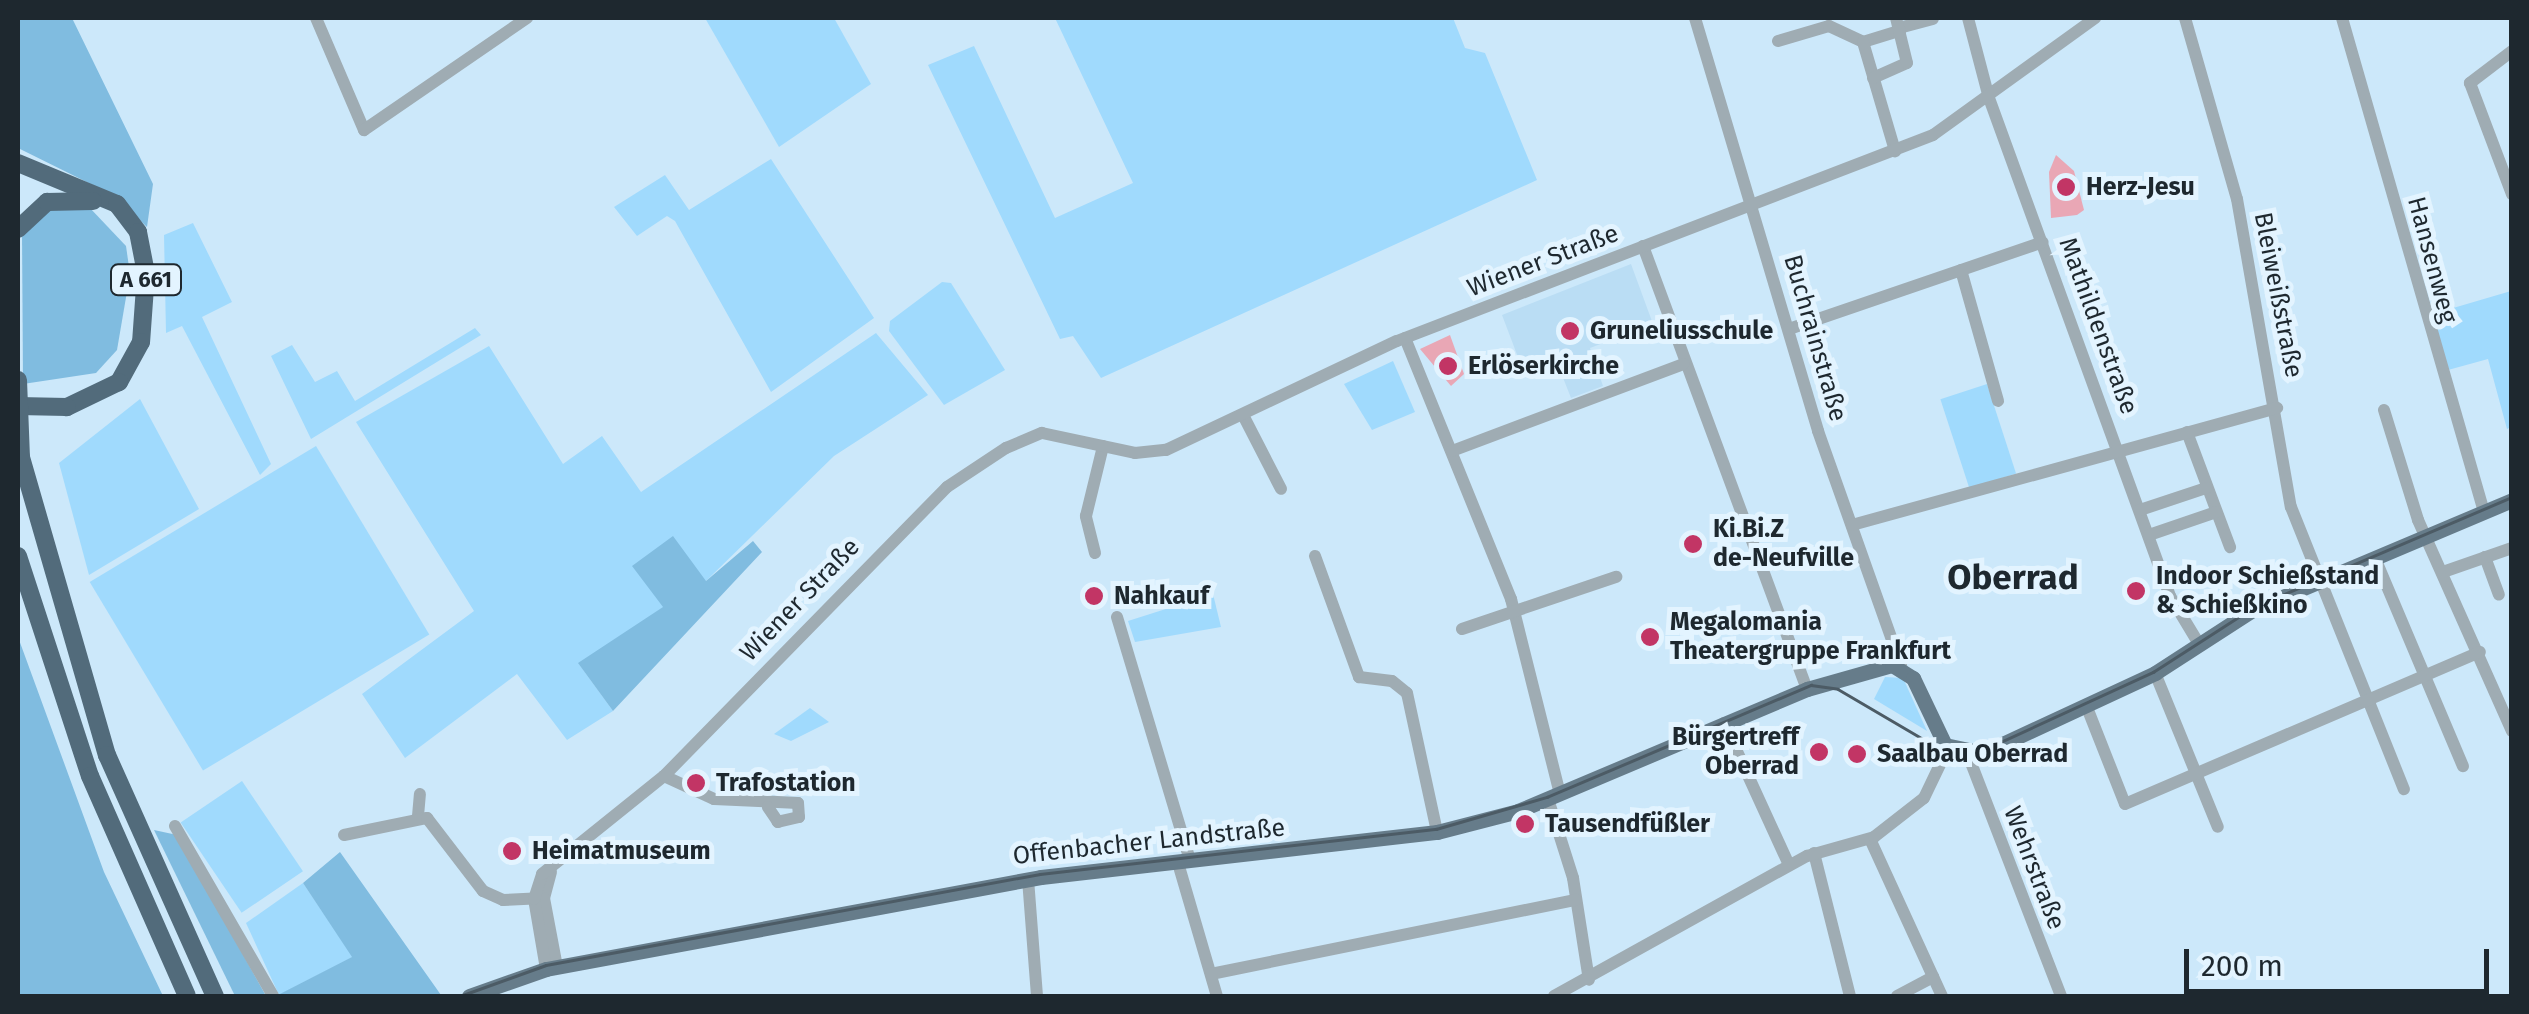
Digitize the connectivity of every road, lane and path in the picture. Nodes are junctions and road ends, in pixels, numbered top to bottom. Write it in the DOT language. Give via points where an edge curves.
graph roads {
  1 [pos="316,18"];
  2 [pos="527,18"];
  3 [pos="1695,18"];
  4 [pos="1968,18"];
  5 [pos="2095,18"];
  6 [pos="2186,18"];
  7 [pos="2342,18"];
  8 [pos="1932,19"];
  9 [pos="1826,22"];
  10 [pos="1898,26"];
  11 [pos="1778,41"];
  12 [pos="1863,42"];
  13 [pos="2512,51"];
  14 [pos="1873,78"];
  15 [pos="1989,98"];
  16 [pos="1895,151"];
  17 [pos="18,164"];
  18 [pos="2512,194"];
  19 [pos="1753,204"];
  20 [pos="18,229"];
  21 [pos="2044,242"];
  22 [pos="1643,246"];
  23 [pos="1961,270"];
  24 [pos="1789,328"];
  25 [pos="1405,338"];
  26 [pos="1683,364"];
  27 [pos="18,380"];
  28 [pos="1998,400"];
  29 [pos="18,402"];
  30 [pos="41,404"];
  31 [pos="2277,408"];
  32 [pos="2384,410"];
  33 [pos="1242,416"];
  34 [pos="2187,432"];
  35 [pos="1103,446"];
  36 [pos="2118,449"];
  37 [pos="1452,451"];
  38 [pos="19,453"];
  39 [pos="2206,488"];
  40 [pos="1281,489"];
  41 [pos="2512,500"];
  42 [pos="2140,510"];
  43 [pos="2216,512"];
  44 [pos="2484,512"];
  45 [pos="1852,524"];
  46 [pos="2149,535"];
  47 [pos="2426,537"];
  48 [pos="2230,547"];
  49 [pos="2512,548"];
  50 [pos="1096,553"];
  51 [pos="18,556"];
  52 [pos="1315,556"];
  53 [pos="2375,558"];
  54 [pos="2485,558"];
  55 [pos="2443,572"];
  56 [pos="1616,577"];
  57 [pos="2319,581"];
  58 [pos="2499,595"];
  59 [pos="18,609"];
  60 [pos="1512,615"];
  61 [pos="1116,617"];
  62 [pos="1462,629"];
  63 [pos="42,639"];
  64 [pos="2199,644"];
  65 [pos="2480,652"];
  66 [pos="1901,666"];
  67 [pos="2155,673"];
  68 [pos="2424,676"];
  69 [pos="1813,687"];
  70 [pos="2368,700"];
  71 [pos="2086,705"];
  72 [pos="1724,723"];
  73 [pos="2512,731"];
  74 [pos="1948,748"];
  75 [pos="1968,755"];
  76 [pos="2464,766"];
  77 [pos="2198,774"];
  78 [pos="664,776"];
  79 [pos="2404,789"];
  80 [pos="420,794"];
  81 [pos="1554,797"];
  82 [pos="768,807"];
  83 [pos="418,816"];
  84 [pos="176,826"];
  85 [pos="2218,828"];
  86 [pos="1437,832"];
  87 [pos="344,835"];
  88 [pos="1870,839"];
  89 [pos="1814,852"];
  90 [pos="1184,862"];
  91 [pos="1789,865"];
  92 [pos="1028,879"];
  93 [pos="539,898"];
  94 [pos="1576,900"];
  95 [pos="552,968"];
  96 [pos="1211,974"];
  97 [pos="1933,977"];
  98 [pos="1589,980"];
  99 [pos="187,996"];
  100 [pos="215,996"];
  101 [pos="273,996"];
  102 [pos="469,996"];
  103 [pos="1037,996"];
  104 [pos="1217,996"];
  105 [pos="1554,996"];
  106 [pos="1850,996"];
  107 [pos="1897,996"];
  108 [pos="1942,996"];
  109 [pos="2061,996"];
  1 -- 2 [label="street" via="364,130"];
  3 -- 19 [label="street, Buchrainstraße"];
  4 -- 15 [label="street, Mathildenstraße"];
  5 -- 15 [label="street, Wiener Straße"];
  6 -- 31 [label="street, Bleiweißstraße" via="2237,198"];
  7 -- 44 [label="street, Hansenweg"];
  8 -- 10 [label="street"];
  9 -- 11 [label="street"];
  9 -- 12 [label="street"];
  10 -- 12 [label="street"];
  10 -- 14 [label="street" via="1906,63"];
  12 -- 14 [label="street"];
  13 -- 18 [label="street" via="2470,83"];
  14 -- 16 [label="street"];
  15 -- 16 [label="street, Wiener Straße"];
  15 -- 21 [label="street, Mathildenstraße"];
  16 -- 19 [label="street, Wiener Straße"];
  17 -- 30 [label="highway, A 661" via="117,204 138,232 146,264 144,329 125,376 92,400"];
  19 -- 22 [label="street, Wiener Straße"];
  19 -- 24 [label="street, Buchrainstraße"];
  20 -- 30 [label="highway" via="47,202 90,200 122,220 138,257 140,306 127,362 96,390"];
  21 -- 23 [label="street"];
  21 -- 36 [label="street, Mathildenstraße"];
  22 -- 25 [label="street, Wiener Straße"];
  22 -- 26 [label="street"];
  23 -- 24 [label="street"];
  23 -- 28 [label="street"];
  24 -- 45 [label="street, Buchrainstraße"];
  25 -- 33 [label="street, Wiener Straße"];
  25 -- 37 [label="street"];
  26 -- 37 [label="street"];
  26 -- 69 [label="street"];
  27 -- 38 [label="highway"];
  29 -- 30 [label="highway, A 661"];
  31 -- 34 [label="street"];
  31 -- 57 [label="street, Bleiweißstraße" via="2288,494"];
  32 -- 47 [label="street"];
  33 -- 35 [label="street, Wiener Straße" via="1152,453"];
  33 -- 40 [label="street"];
  34 -- 36 [label="street"];
  34 -- 39 [label="street"];
  35 -- 50 [label="street" via="1086,516"];
  35 -- 78 [label="street, Wiener Straße" via="1042,432 947,487"];
  36 -- 42 [label="street, Mathildenstraße"];
  36 -- 45 [label="street"];
  37 -- 60 [label="street"];
  38 -- 100 [label="highway" via="108,755"];
  39 -- 42 [label="street"];
  39 -- 43 [label="street"];
  41 -- 44 [label="main road"];
  42 -- 46 [label="street, Mathildenstraße"];
  43 -- 46 [label="street"];
  43 -- 48 [label="street"];
  44 -- 47 [label="main road"];
  45 -- 66 [label="street, Buchrainstraße"];
  46 -- 64 [label="street, Mathildenstraße" via="2170,596"];
  47 -- 53 [label="main road"];
  47 -- 55 [label="street"];
  49 -- 54 [label="street"];
  51 -- 63 [label="highway"];
  52 -- 86 [label="street" via="1359,677 1392,681 1407,693"];
  53 -- 57 [label="main road"];
  53 -- 68 [label="street"];
  54 -- 55 [label="street"];
  54 -- 58 [label="street"];
  55 -- 65 [label="street"];
  56 -- 60 [label="street"];
  57 -- 64 [label="main road"];
  57 -- 70 [label="street, Bleiweißstraße"];
  59 -- 63 [label="highway"];
  60 -- 62 [label="street"];
  60 -- 81 [label="street"];
  61 -- 90 [label="street"];
  63 -- 99 [label="highway" via="94,788"];
  64 -- 67 [label="main road"];
  65 -- 68 [label="street"];
  65 -- 73 [label="street"];
  66 -- 69 [label="main road, Offenbacher Landstraße"];
  66 -- 74 [label="main road"];
  67 -- 71 [label="main road"];
  67 -- 77 [label="street"];
  68 -- 70 [label="street"];
  68 -- 76 [label="street"];
  69 -- 72 [label="main road, Offenbacher Landstraße"];
  70 -- 77 [label="street"];
  70 -- 79 [label="street, Bleiweißstraße"];
  71 -- 75 [label="main road"];
  71 -- 77 [label="street" via="2125,804"];
  72 -- 81 [label="main road, Offenbacher Landstraße"];
  72 -- 91 [label="street"];
  74 -- 75 [label="main road"];
  74 -- 88 [label="street" via="1924,798"];
  75 -- 109 [label="street, Wehrstraße"];
  77 -- 85 [label="street"];
  78 -- 82 [label="street" via="703,796"];
  78 -- 93 [label="street, Wiener Straße" via="558,861"];
  80 -- 83 [label="street"];
  81 -- 86 [label="main road, Offenbacher Landstraße"];
  81 -- 94 [label="street"];
  83 -- 87 [label="street"];
  83 -- 93 [label="street" via="483,891"];
  84 -- 101 [label="street"];
  86 -- 90 [label="main road, Offenbacher Landstraße"];
  88 -- 89 [label="street"];
  88 -- 97 [label="street"];
  89 -- 91 [label="street"];
  89 -- 106 [label="street"];
  90 -- 92 [label="main road, Offenbacher Landstraße"];
  90 -- 96 [label="street"];
  91 -- 98 [label="street"];
  92 -- 95 [label="main road, Offenbacher Landstraße"];
  92 -- 103 [label="street"];
  93 -- 95 [label="street"];
  94 -- 96 [label="street"];
  94 -- 98 [label="street"];
  95 -- 102 [label="main road, Offenbacher Landstraße"];
  96 -- 104 [label="street"];
  97 -- 107 [label="street"];
  97 -- 108 [label="street"];
  98 -- 105 [label="street"];
}
